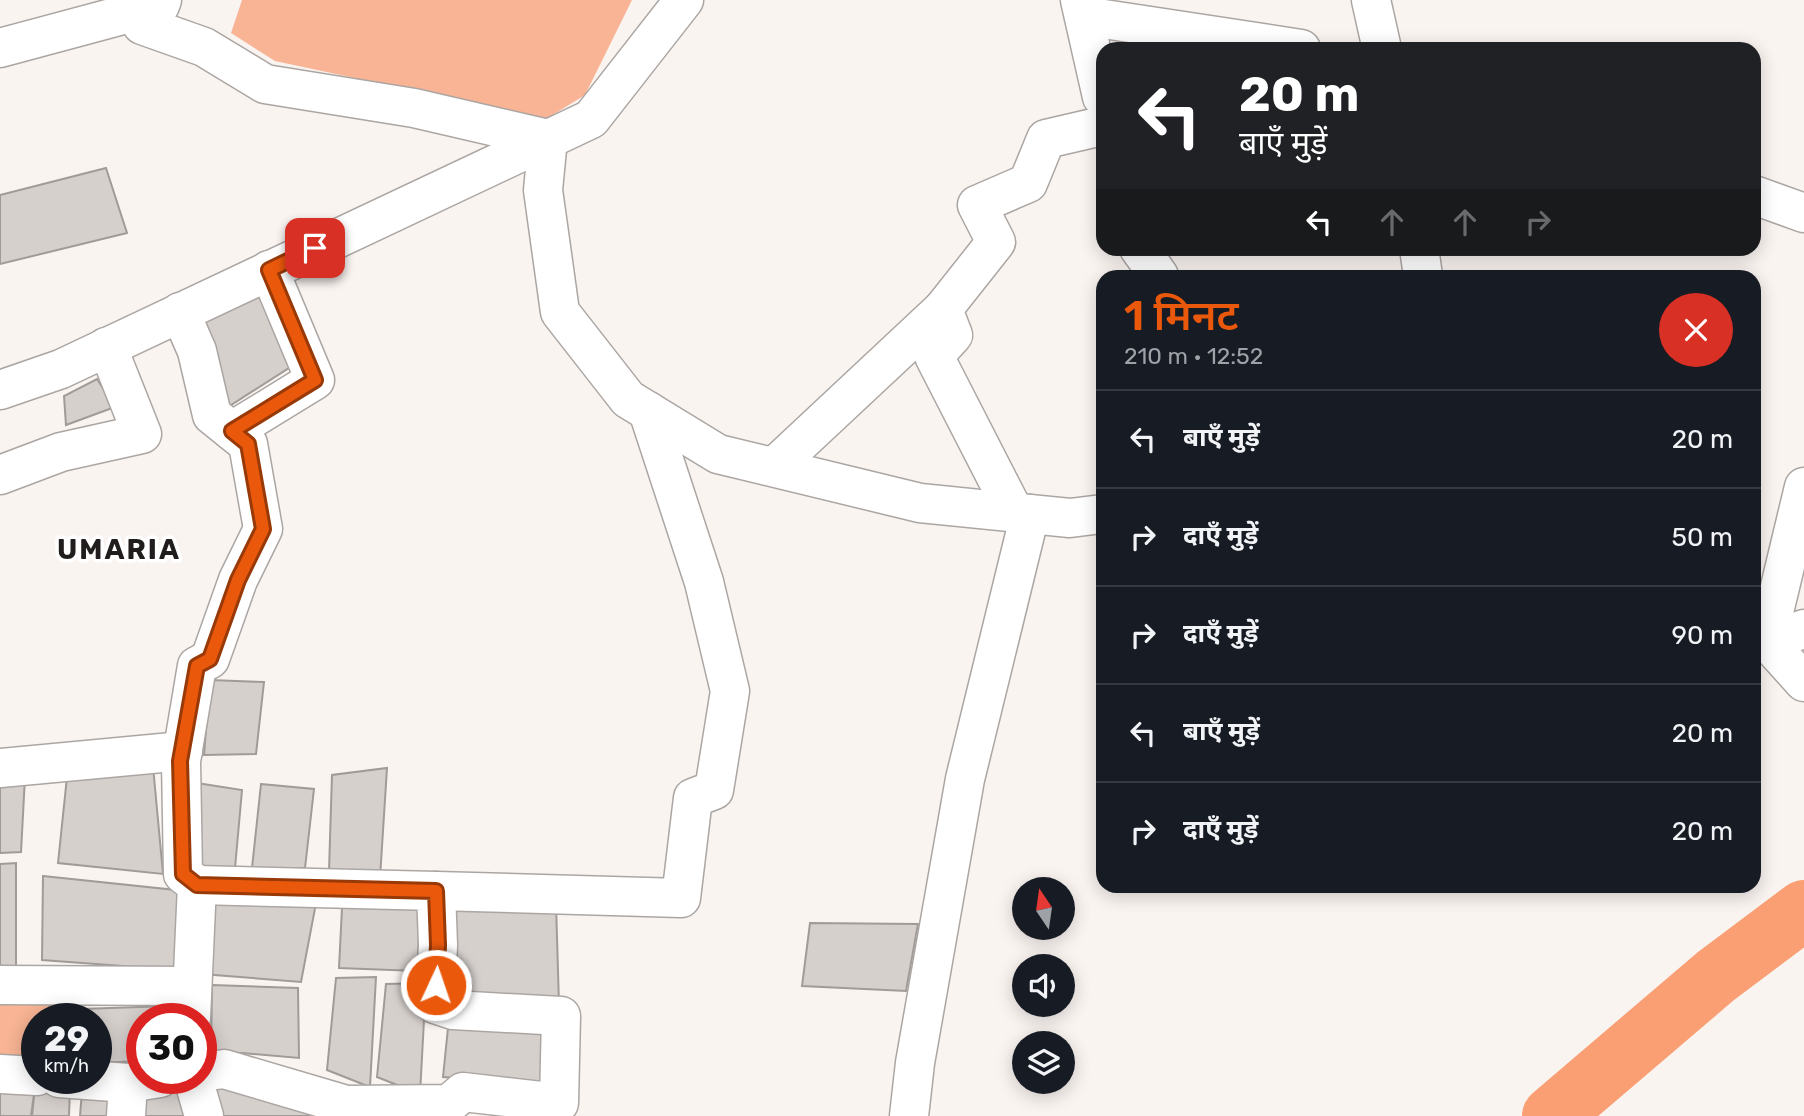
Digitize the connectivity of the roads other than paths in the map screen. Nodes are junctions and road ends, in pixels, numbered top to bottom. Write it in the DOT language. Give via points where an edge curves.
graph roads {
  1 [pos="684,0"];
  2 [pos="1371,0"];
  3 [pos="161,3"];
  4 [pos="1082,8"];
  5 [pos="1264,42"];
  6 [pos="1380,42"];
  7 [pos="0,48"];
  8 [pos="1096,70"];
  9 [pos="1096,127"];
  10 [pos="548,139"];
  11 [pos="1761,198"];
  12 [pos="1804,213"];
  13 [pos="269,270"];
  14 [pos="943,309"];
  15 [pos="180,312"];
  16 [pos="106,347"];
  17 [pos="0,390"];
  18 [pos="648,411"];
  19 [pos="232,431"];
  20 [pos="774,467"];
  21 [pos="0,475"];
  22 [pos="1804,487"];
  23 [pos="1022,513"];
  24 [pos="1096,515"];
  25 [pos="1804,629"];
  26 [pos="1761,636"];
  27 [pos="1761,639"];
  28 [pos="1761,640"];
  29 [pos="1804,682"];
  30 [pos="183,751"];
  31 [pos="0,768"];
  32 [pos="197,885"];
  33 [pos="436,891"];
  34 [pos="0,985"];
  35 [pos="191,1002"];
  36 [pos="217,1070"];
  37 [pos="0,1074"];
  38 [pos="21,1075"];
  39 [pos="197,1094"];
  40 [pos="319,1107"];
  41 [pos="204,1116"];
  42 [pos="909,1116"];
  1 -- 10 [label="street" via="591,119"];
  2 -- 6 [label="street"];
  3 -- 7 [label="street"];
  3 -- 10 [label="street" via="142,25 204,47 265,84 414,108"];
  4 -- 5 [label="street"];
  4 -- 8 [label="street"];
  9 -- 14 [label="street" via="1046,139 1028,183 976,205 996,242"];
  10 -- 13 [label="street"];
  10 -- 18 [label="street" via="543,190 560,312 628,399"];
  11 -- 12 [label="street"];
  13 -- 15 [label="street"];
  13 -- 19 [label="street" via="315,380"];
  14 -- 20 [label="street"];
  14 -- 23 [label="street" via="953,335 934,356"];
  15 -- 16 [label="street"];
  15 -- 19 [label="street" via="197,351 212,415"];
  16 -- 17 [label="street"];
  16 -- 21 [label="street" via="142,434 61,452"];
  18 -- 20 [label="street" via="718,454"];
  18 -- 33 [label="street" via="704,582 730,691 714,790 693,798 681,898"];
  19 -- 30 [label="street" via="248,444 263,529 238,580 210,659 197,666"];
  20 -- 23 [label="street" via="920,503"];
  22 -- 26 [label="street"];
  23 -- 24 [label="street" via="1070,518"];
  23 -- 42 [label="street" via="965,779"];
  25 -- 27 [label="street"];
  28 -- 29 [label="street"];
  30 -- 31 [label="street"];
  30 -- 32 [label="street" via="183,874"];
  32 -- 33 [label="street"];
  32 -- 35 [label="street"];
  33 -- 40 [label="street" via="435,1004 453,1010 561,1016 559,1103 463,1093 449,1104"];
  34 -- 35 [label="street"];
  36 -- 40 [label="street"];
  37 -- 38 [label="street"];
  39 -- 41 [label="street"];
}
